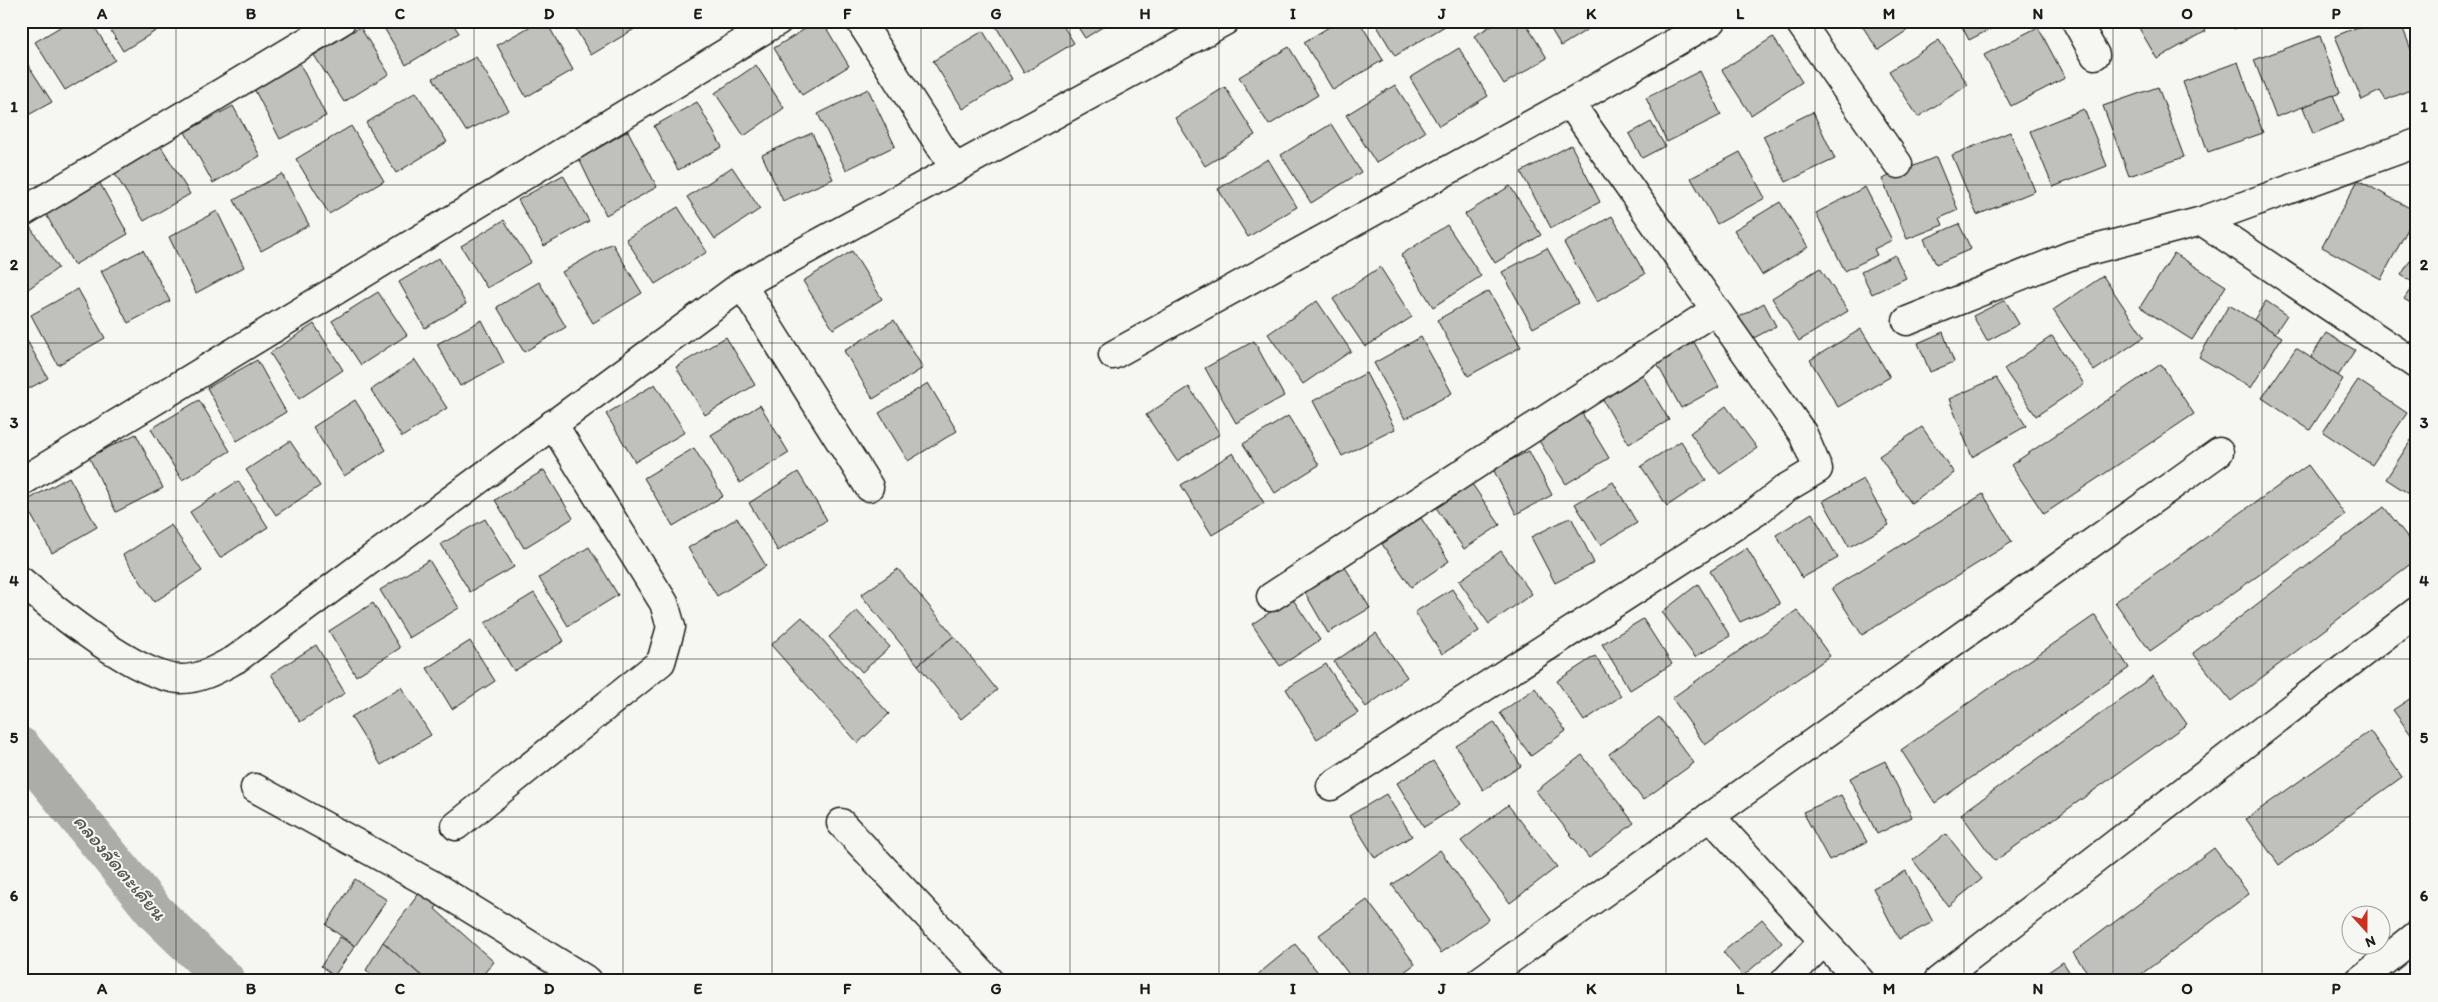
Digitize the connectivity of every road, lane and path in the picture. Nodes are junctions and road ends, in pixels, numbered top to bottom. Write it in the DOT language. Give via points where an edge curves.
graph roads {
  1 [pos="341,21"];
  2 [pos="778,21"];
  3 [pos="860,21"];
  4 [pos="1225,21"];
  5 [pos="1712,21"];
  6 [pos="1799,21"];
  7 [pos="2076,21"];
  8 [pos="2096,55"];
  9 [pos="1570,103"];
  10 [pos="2417,143"];
  11 [pos="1898,164"];
  12 [pos="955,168"];
  13 [pos="21,213"];
  14 [pos="2202,221"];
  15 [pos="742,285"];
  16 [pos="1715,310"];
  17 [pos="1907,321"];
  18 [pos="1113,355"];
  19 [pos="2417,365"];
  20 [pos="553,424"];
  21 [pos="2219,452"];
  22 [pos="21,482"];
  23 [pos="869,487"];
  24 [pos="21,581"];
  25 [pos="1271,597"];
  26 [pos="2417,611"];
  27 [pos="1330,786"];
  28 [pos="255,788"];
  29 [pos="1710,816"];
  30 [pos="841,823"];
  31 [pos="456,826"];
  32 [pos="2417,935"];
  33 [pos="1824,941"];
  34 [pos="588,981"];
  35 [pos="989,981"];
  36 [pos="1480,981"];
  37 [pos="1785,981"];
  38 [pos="1860,981"];
  39 [pos="1938,981"];
  40 [pos="2359,981"];
  1 -- 13 [label="street"];
  2 -- 22 [label="street"];
  3 -- 12 [label="street"];
  4 -- 12 [label="street"];
  5 -- 9 [label="street"];
  6 -- 11 [label="street"];
  7 -- 8 [label="street"];
  9 -- 16 [label="street"];
  9 -- 18 [label="street"];
  10 -- 14 [label="street"];
  12 -- 15 [label="street"];
  14 -- 17 [label="street" via="2072,255"];
  14 -- 19 [label="street"];
  15 -- 20 [label="street"];
  15 -- 23 [label="street"];
  16 -- 25 [label="street"];
  16 -- 27 [label="street" via="1803,434 1818,469"];
  20 -- 24 [label="street" via="236,659 209,674 180,679 144,670 56,612"];
  20 -- 31 [label="street" via="664,603 671,627 661,662"];
  21 -- 29 [label="street"];
  26 -- 39 [label="street"];
  28 -- 34 [label="street" via="429,883"];
  29 -- 33 [label="street"];
  29 -- 36 [label="street"];
  30 -- 35 [label="street"];
  32 -- 40 [label="street"];
  33 -- 37 [label="street"];
  33 -- 38 [label="street"];
}
